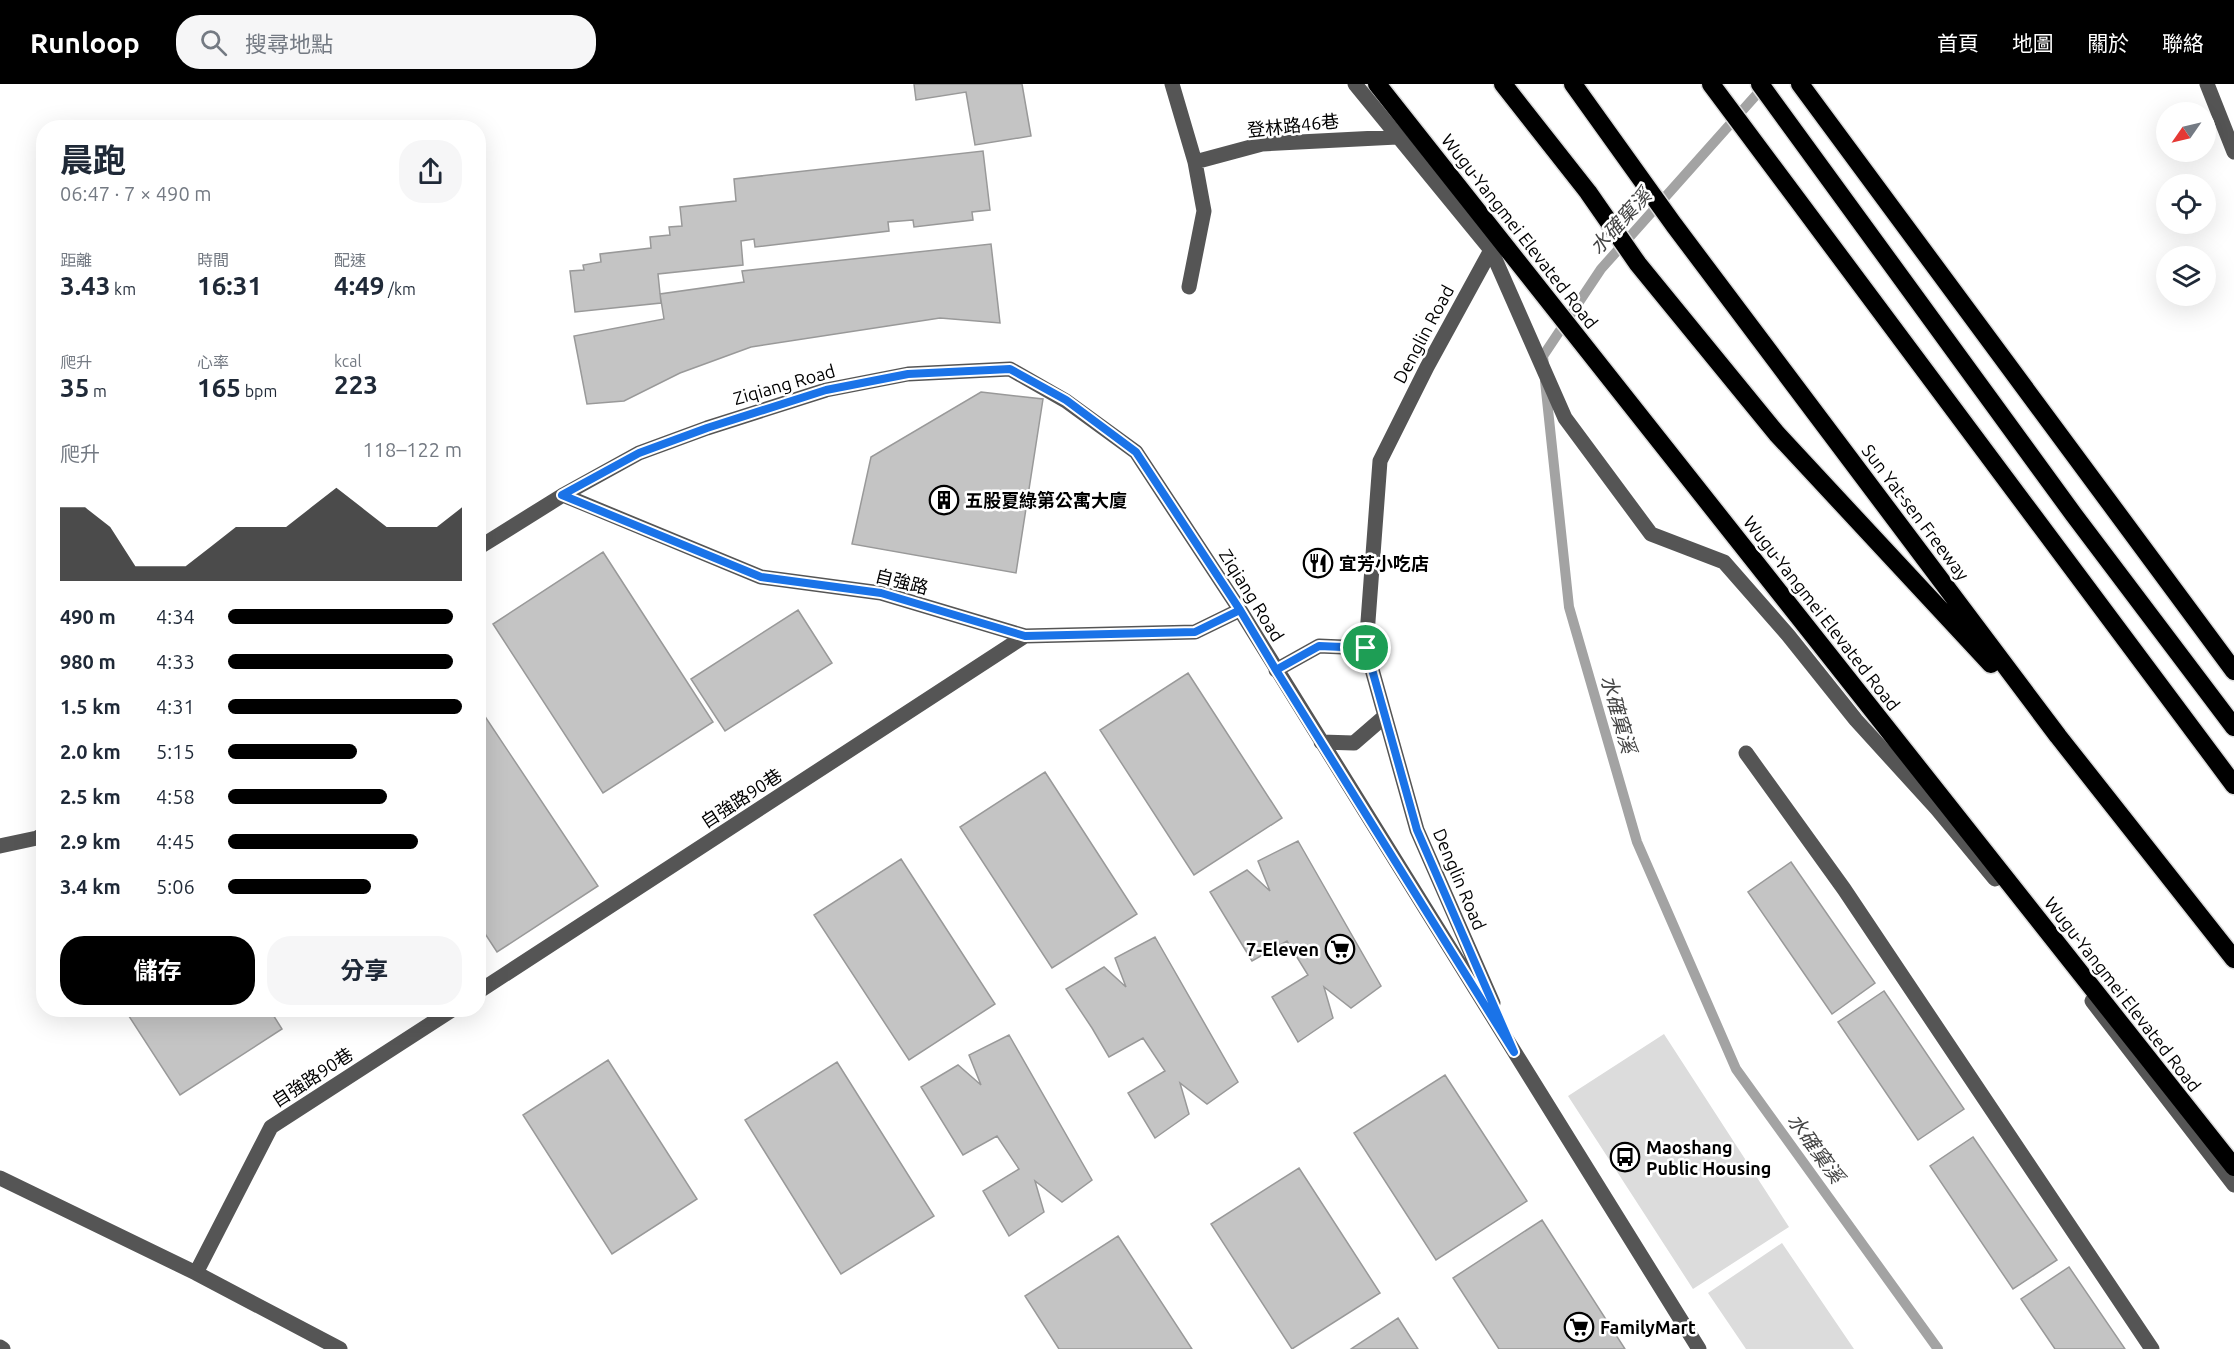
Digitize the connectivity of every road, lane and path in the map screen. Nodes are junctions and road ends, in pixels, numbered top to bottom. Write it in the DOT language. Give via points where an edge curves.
graph roads {
  1 [pos="1172,84"];
  2 [pos="1355,84"];
  3 [pos="1377,84"];
  4 [pos="1503,84"];
  5 [pos="1573,84"];
  6 [pos="1711,84"];
  7 [pos="1760,84"];
  8 [pos="1800,84"];
  9 [pos="2207,84"];
  10 [pos="1397,136"];
  11 [pos="2234,152"];
  12 [pos="1194,162"];
  13 [pos="1491,250"];
  14 [pos="1189,287"];
  15 [pos="562,495"];
  16 [pos="486,543"];
  17 [pos="1240,610"];
  18 [pos="1025,636"];
  19 [pos="1366,648"];
  20 [pos="1276,670"];
  21 [pos="2234,671"];
  22 [pos="1384,717"];
  23 [pos="2234,727"];
  24 [pos="2058,736"];
  25 [pos="1322,742"];
  26 [pos="1746,753"];
  27 [pos="2234,785"];
  28 [pos="36,838"];
  29 [pos="0,846"];
  30 [pos="2234,959"];
  31 [pos="486,987"];
  32 [pos="441,1017"];
  33 [pos="1514,1052"];
  34 [pos="2234,1167"];
  35 [pos="0,1178"];
  36 [pos="2234,1185"];
  37 [pos="196,1273"];
  38 [pos="339,1349"];
  39 [pos="1699,1349"];
  40 [pos="2152,1349"];
  1 -- 12 [label="street"];
  2 -- 10 [label="street"];
  3 -- 34 [label="highway, Wugu-Yangmei Elevated Road"];
  4 -- 24 [label="highway" via="1588,192 1638,264 1777,434"];
  5 -- 24 [label="highway, Sun Yat-sen Freeway" via="1674,225"];
  6 -- 27 [label="highway"];
  7 -- 23 [label="highway"];
  8 -- 21 [label="highway"];
  9 -- 11 [label="street"];
  10 -- 12 [label="street, 登林路46巷" via="1262,144"];
  10 -- 13 [label="street"];
  12 -- 14 [label="street" via="1204,210"];
  13 -- 19 [label="street, Denglin Road" via="1380,461"];
  13 -- 36 [label="street" via="1565,418 1651,534 1724,562 2027,917"];
  15 -- 16 [label="street, Ziqiang Road"];
  15 -- 17 [label="street, Ziqiang Road" via="639,453 826,390 908,374 1010,369 1066,400 1136,452"];
  15 -- 18 [label="street, 自強路" via="761,577 881,593"];
  17 -- 18 [label="street, 自強路" via="1195,632"];
  17 -- 20 [label="street, Ziqiang Road"];
  18 -- 31 [label="street, 自強路90巷"];
  19 -- 20 [label="street" via="1319,646"];
  19 -- 22 [label="street, Denglin Road"];
  20 -- 25 [label="street, Denglin Road"];
  22 -- 25 [label="street" via="1354,743"];
  22 -- 33 [label="street, Denglin Road" via="1417,830"];
  24 -- 30 [label="highway, Sun Yat-sen Freeway"];
  25 -- 33 [label="street, Denglin Road"];
  26 -- 40 [label="street" via="1844,889"];
  28 -- 29 [label="street"];
  32 -- 37 [label="street, 自強路90巷" via="271,1127"];
  33 -- 39 [label="street, Denglin Road"];
  35 -- 37 [label="street"];
  37 -- 38 [label="street"];
}
